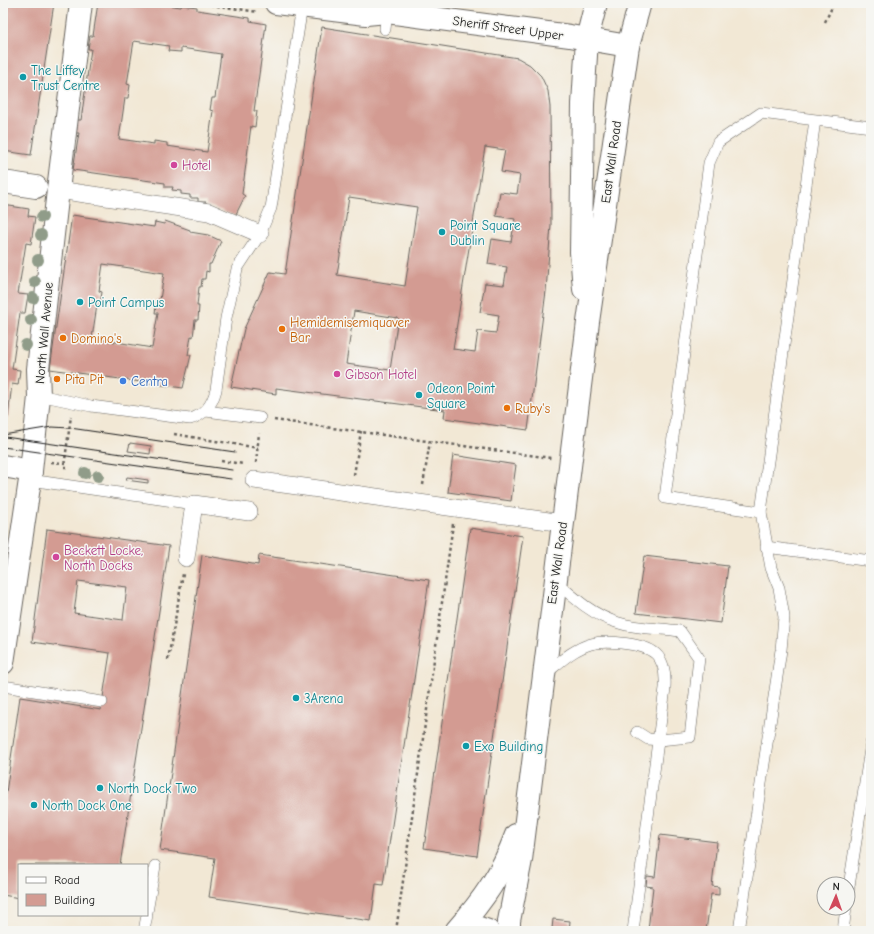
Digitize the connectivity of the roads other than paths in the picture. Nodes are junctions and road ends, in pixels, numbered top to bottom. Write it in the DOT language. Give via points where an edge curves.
graph roads {
  1 [pos="81,3"];
  2 [pos="596,3"];
  3 [pos="640,3"];
  4 [pos="302,6"];
  5 [pos="268,8"];
  6 [pos="382,15"];
  7 [pos="587,39"];
  8 [pos="628,46"];
  9 [pos="815,120"];
  10 [pos="871,127"];
  11 [pos="3,182"];
  12 [pos="36,187"];
  13 [pos="58,190"];
  14 [pos="260,234"];
  15 [pos="588,322"];
  16 [pos="39,395"];
  17 [pos="206,411"];
  18 [pos="260,418"];
  19 [pos="3,466"];
  20 [pos="252,469"];
  21 [pos="31,475"];
  22 [pos="194,504"];
  23 [pos="249,512"];
  24 [pos="761,512"];
  25 [pos="563,523"];
  26 [pos="766,547"];
  27 [pos="186,558"];
  28 [pos="871,561"];
  29 [pos="555,581"];
  30 [pos="3,663"];
  31 [pos="544,675"];
  32 [pos="3,686"];
  33 [pos="102,702"];
  34 [pos="637,732"];
  35 [pos="659,740"];
  36 [pos="871,743"];
  37 [pos="528,804"];
  38 [pos="155,866"];
  39 [pos="851,876"];
  40 [pos="148,908"];
  41 [pos="147,916"];
  42 [pos="845,916"];
  43 [pos="144,931"];
  44 [pos="457,931"];
  45 [pos="488,931"];
  46 [pos="509,931"];
  47 [pos="634,931"];
  48 [pos="739,931"];
  49 [pos="842,931"];
  1 -- 13 [label="main road, North Wall Avenue"];
  2 -- 7 [label="main road, East Wall Road"];
  3 -- 8 [label="main road, East Wall Road"];
  4 -- 5 [label="main road, Sheriff Street Upper"];
  4 -- 6 [label="main road, Sheriff Street Upper"];
  4 -- 14 [label="lane" via="272,208"];
  6 -- 7 [label="main road, Sheriff Street Upper"];
  7 -- 8 [label="main road, Sheriff Street Upper"];
  7 -- 15 [label="main road, East Wall Road" via="583,104 581,252"];
  8 -- 15 [label="main road, East Wall Road"];
  9 -- 10 [label="lane"];
  9 -- 24 [label="lane"];
  9 -- 24 [label="lane" via="761,113 718,142 710,163 665,498"];
  11 -- 12 [label="main road"];
  13 -- 14 [label="street" via="208,212"];
  13 -- 16 [label="main road, North Wall Avenue" via="38,369"];
  14 -- 17 [label="lane" via="237,269 227,312 216,390 213,402"];
  15 -- 25 [label="main road, East Wall Road"];
  16 -- 17 [label="lane" via="91,406 190,419 199,417"];
  16 -- 21 [label="main road, North Wall Avenue"];
  17 -- 18 [label="lane"];
  19 -- 21 [label="main road"];
  20 -- 25 [label="street" via="352,494"];
  21 -- 22 [label="lane"];
  21 -- 30 [label="main road, North Wall Avenue"];
  22 -- 23 [label="street"];
  22 -- 27 [label="street"];
  24 -- 26 [label="lane"];
  25 -- 29 [label="main road, East Wall Road"];
  26 -- 28 [label="lane"];
  26 -- 48 [label="lane" via="779,588 784,616"];
  29 -- 31 [label="main road, East Wall Road"];
  29 -- 35 [label="lane" via="602,616 620,623 680,631 700,658 690,737"];
  31 -- 35 [label="lane" via="569,655 592,644 606,642 646,647 663,662 666,674"];
  31 -- 37 [label="main road, East Wall Road"];
  32 -- 33 [label="lane" via="58,699"];
  34 -- 35 [label="lane" via="648,739"];
  35 -- 47 [label="lane"];
  36 -- 39 [label="lane"];
  37 -- 44 [label="main road, East Wall Road" via="509,856 498,876 487,895"];
  37 -- 46 [label="main road, East Wall Road"];
  38 -- 40 [label="lane"];
  41 -- 43 [label="lane"];
  42 -- 49 [label="lane"];
  44 -- 45 [label="main road" via="476,928"];
}
